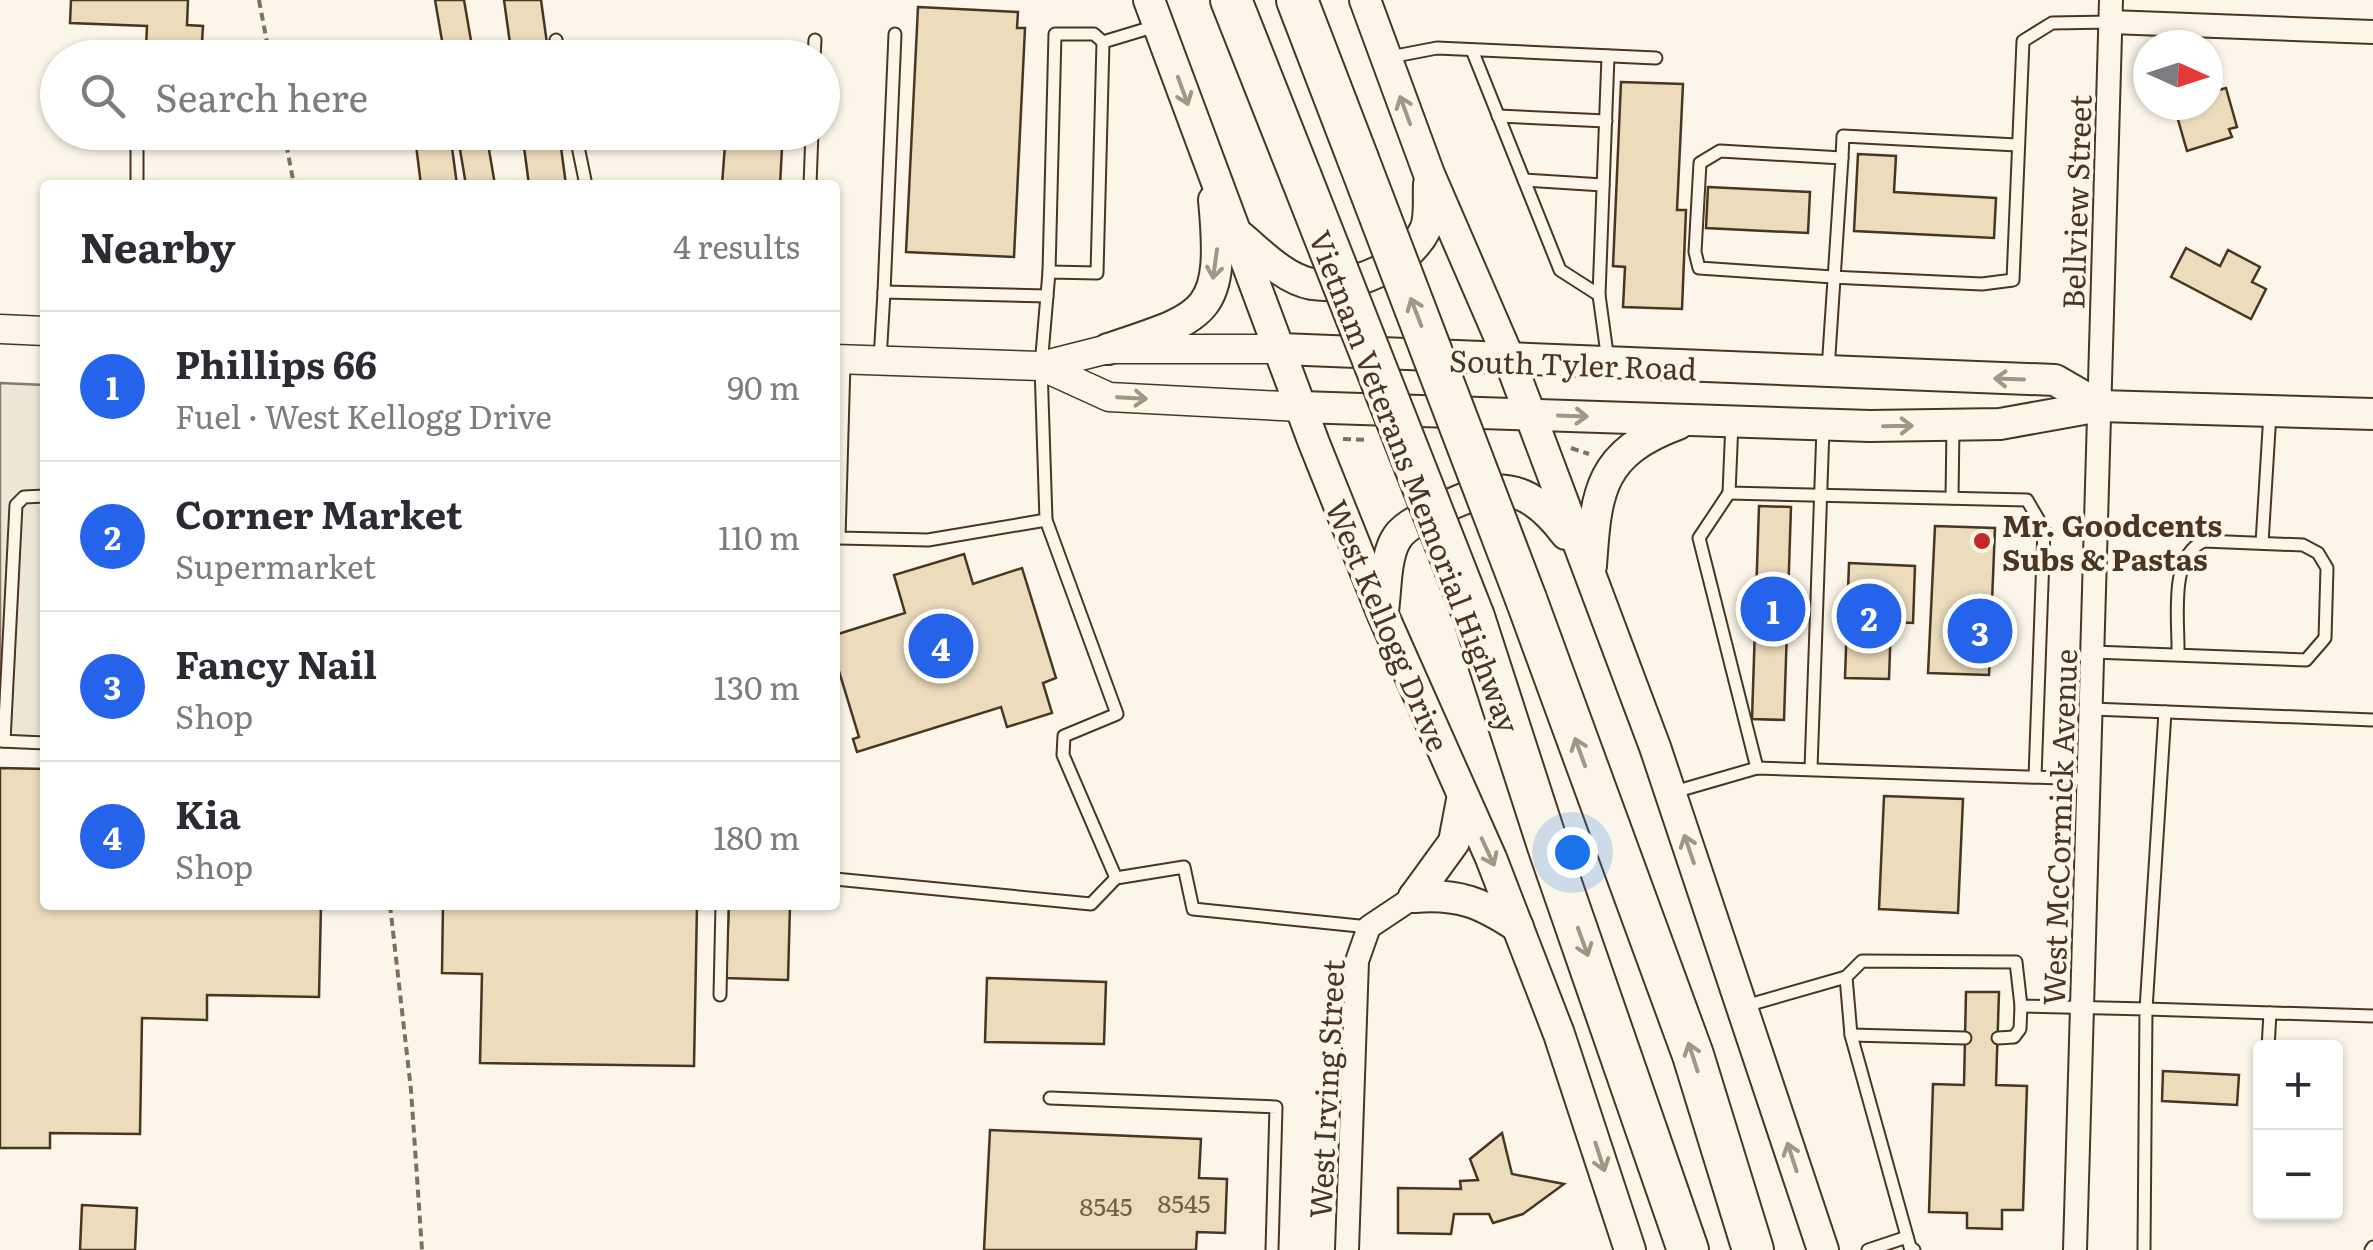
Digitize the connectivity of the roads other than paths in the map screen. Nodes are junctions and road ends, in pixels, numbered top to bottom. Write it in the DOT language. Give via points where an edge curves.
graph roads {
  1 [pos="1231,0"];
  2 [pos="1297,0"];
  3 [pos="1364,0"];
  4 [pos="2111,11"];
  5 [pos="1154,12"];
  6 [pos="2373,32"];
  7 [pos="895,34"];
  8 [pos="1103,42"];
  9 [pos="1472,50"];
  10 [pos="1608,56"];
  11 [pos="1386,58"];
  12 [pos="1656,58"];
  13 [pos="1498,116"];
  14 [pos="1606,120"];
  15 [pos="2017,145"];
  16 [pos="136,150"];
  17 [pos="579,150"];
  18 [pos="811,150"];
  19 [pos="1842,158"];
  20 [pos="1211,167"];
  21 [pos="1429,174"];
  22 [pos="137,180"];
  23 [pos="585,180"];
  24 [pos="810,180"];
  25 [pos="1524,180"];
  26 [pos="1603,185"];
  27 [pos="1239,235"];
  28 [pos="1049,272"];
  29 [pos="1833,277"];
  30 [pos="884,292"];
  31 [pos="1599,295"];
  32 [pos="1047,296"];
  33 [pos="0,329"];
  34 [pos="40,331"];
  35 [pos="1281,349"];
  36 [pos="1108,350"];
  37 [pos="840,359"];
  38 [pos="880,360"];
  39 [pos="1510,361"];
  40 [pos="1608,365"];
  41 [pos="1041,366"];
  42 [pos="1828,374"];
  43 [pos="2100,406"];
  44 [pos="1301,407"];
  45 [pos="2270,411"];
  46 [pos="2373,414"];
  47 [pos="1530,415"];
  48 [pos="1688,420"];
  49 [pos="1732,422"];
  50 [pos="1823,425"];
  51 [pos="1953,425"];
  52 [pos="1729,492"];
  53 [pos="1820,495"];
  54 [pos="40,496"];
  55 [pos="1952,498"];
  56 [pos="1046,520"];
  57 [pos="840,542"];
  58 [pos="2262,544"];
  59 [pos="1585,566"];
  60 [pos="1383,615"];
  61 [pos="2093,652"];
  62 [pos="2178,655"];
  63 [pos="2092,709"];
  64 [pos="2165,712"];
  65 [pos="2373,720"];
  66 [pos="2,741"];
  67 [pos="40,744"];
  68 [pos="1757,768"];
  69 [pos="1811,769"];
  70 [pos="2035,777"];
  71 [pos="2090,780"];
  72 [pos="1670,793"];
  73 [pos="1462,800"];
  74 [pos="1116,878"];
  75 [pos="840,879"];
  76 [pos="1414,897"];
  77 [pos="722,910"];
  78 [pos="1369,927"];
  79 [pos="1518,927"];
  80 [pos="1846,978"];
  81 [pos="720,995"];
  82 [pos="2021,1006"];
  83 [pos="1742,1007"];
  84 [pos="2084,1007"];
  85 [pos="2146,1009"];
  86 [pos="2270,1012"];
  87 [pos="2373,1016"];
  88 [pos="1851,1034"];
  89 [pos="1965,1038"];
  90 [pos="1998,1038"];
  91 [pos="2268,1040"];
  92 [pos="1050,1098"];
  93 [pos="1907,1237"];
  94 [pos="1272,1250"];
  95 [pos="1347,1250"];
  96 [pos="1630,1250"];
  97 [pos="1688,1250"];
  98 [pos="1753,1250"];
  99 [pos="1822,1250"];
  100 [pos="1868,1250"];
  101 [pos="1914,1250"];
  102 [pos="2075,1250"];
  103 [pos="2144,1250"];
  1 -- 97 [label="highway, Vietnam Veterans Memorial Highway, one-way, bridge" via="1474,618"];
  98 -- 2 [label="highway, Vietnam Veterans Memorial Highway, one-way, bridge" via="1686,1036"];
  3 -- 11 [label="main road"];
  4 -- 6 [label="street"];
  4 -- 15 [label="lane" via="2052,22 2023,41"];
  4 -- 43 [label="street, Bellview Street"];
  5 -- 8 [label="lane"];
  5 -- 20 [label="main road, West Kellogg Drive, one-way"];
  7 -- 30 [label="lane"];
  8 -- 28 [label="lane" via="1097,273"];
  8 -- 28 [label="lane" via="1094,34 1055,34"];
  9 -- 10 [label="lane"];
  9 -- 11 [label="lane" via="1436,48"];
  9 -- 13 [label="lane"];
  10 -- 12 [label="lane"];
  10 -- 14 [label="lane"];
  21 -- 11 [label="main road, one-way"];
  13 -- 14 [label="lane"];
  13 -- 25 [label="lane"];
  14 -- 26 [label="lane"];
  15 -- 19 [label="lane" via="1844,136"];
  15 -- 29 [label="lane" via="2013,280"];
  16 -- 22 [label="lane"];
  17 -- 23 [label="lane"];
  18 -- 24 [label="lane"];
  19 -- 29 [label="lane"];
  19 -- 29 [label="lane" via="1720,151 1700,163 1699,268"];
  20 -- 27 [label="main road, West Kellogg Drive"];
  20 -- 36 [label="main road, one-way" via="1218,242 1206,302 1184,324"];
  21 -- 27 [label="main road" via="1427,226 1411,251 1358,280 1312,284 1274,265"];
  21 -- 39 [label="main road"];
  25 -- 26 [label="lane"];
  25 -- 31 [label="lane" via="1560,270"];
  26 -- 31 [label="lane"];
  27 -- 35 [label="main road, West Kellogg Drive"];
  28 -- 32 [label="lane"];
  29 -- 42 [label="lane"];
  30 -- 32 [label="lane"];
  30 -- 38 [label="lane"];
  31 -- 40 [label="lane"];
  32 -- 41 [label="lane"];
  33 -- 34 [label="street"];
  35 -- 36 [label="street, South Tyler Road"];
  35 -- 39 [label="main road, South Tyler Road"];
  35 -- 44 [label="main road, West Kellogg Drive"];
  36 -- 41 [label="street, South Tyler Road"];
  37 -- 38 [label="street, South Tyler Road"];
  38 -- 41 [label="street, South Tyler Road"];
  39 -- 40 [label="main road, South Tyler Road"];
  39 -- 47 [label="main road"];
  40 -- 42 [label="main road, South Tyler Road"];
  41 -- 44 [label="street, South Tyler Road, one-way" via="1109,396"];
  41 -- 56 [label="lane"];
  43 -- 42 [label="main road, South Tyler Road, one-way" via="2055,380"];
  43 -- 45 [label="main road, South Tyler Road"];
  43 -- 51 [label="main road, South Tyler Road" via="2000,424"];
  43 -- 61 [label="street, West McCormick Avenue"];
  44 -- 47 [label="main road, South Tyler Road"];
  44 -- 60 [label="main road, West Kellogg Drive"];
  45 -- 46 [label="main road, South Tyler Road"];
  45 -- 58 [label="lane"];
  47 -- 48 [label="main road, South Tyler Road, one-way"];
  47 -- 59 [label="main road"];
  48 -- 49 [label="main road, South Tyler Road"];
  48 -- 59 [label="main road" via="1624,451 1607,471"];
  49 -- 50 [label="main road, South Tyler Road"];
  49 -- 52 [label="lane"];
  50 -- 51 [label="main road, South Tyler Road, one-way"];
  50 -- 53 [label="lane"];
  51 -- 55 [label="lane"];
  52 -- 53 [label="lane"];
  52 -- 68 [label="lane" via="1699,538"];
  53 -- 55 [label="lane"];
  53 -- 69 [label="lane"];
  54 -- 66 [label="lane" via="16,505"];
  55 -- 70 [label="lane" via="2027,500 2044,529"];
  56 -- 57 [label="lane" via="928,540"];
  56 -- 74 [label="lane" via="1118,714 1071,732 1061,746"];
  58 -- 62 [label="lane" via="2204,541 2182,559"];
  58 -- 62 [label="lane" via="2303,545 2328,568 2325,638 2317,651 2306,660"];
  59 -- 60 [label="main road" via="1547,510 1523,493 1471,494 1411,524 1395,540"];
  59 -- 72 [label="main road"];
  60 -- 73 [label="main road, West Kellogg Drive"];
  61 -- 62 [label="lane"];
  61 -- 63 [label="street, West McCormick Avenue"];
  63 -- 64 [label="lane"];
  63 -- 71 [label="street, West McCormick Avenue"];
  64 -- 65 [label="lane"];
  64 -- 85 [label="lane"];
  66 -- 67 [label="lane"];
  68 -- 69 [label="lane"];
  68 -- 72 [label="lane"];
  69 -- 70 [label="lane"];
  70 -- 71 [label="lane"];
  71 -- 84 [label="street, West McCormick Avenue"];
  83 -- 72 [label="main road, one-way"];
  73 -- 76 [label="main road" via="1454,842"];
  73 -- 79 [label="main road, West Kellogg Drive, one-way"];
  74 -- 75 [label="lane" via="1091,904"];
  74 -- 78 [label="lane" via="1184,867 1193,909"];
  76 -- 78 [label="street, West Irving Street"];
  76 -- 79 [label="main road" via="1471,899"];
  77 -- 81 [label="lane"];
  78 -- 95 [label="street, West Irving Street" via="1357,961"];
  79 -- 96 [label="main road, West Kellogg Drive, one-way"];
  80 -- 82 [label="lane" via="1862,961 2016,962"];
  80 -- 83 [label="lane"];
  80 -- 88 [label="lane"];
  82 -- 84 [label="lane"];
  82 -- 90 [label="lane" via="2020,1030"];
  99 -- 83 [label="main road, one-way"];
  84 -- 85 [label="lane"];
  84 -- 102 [label="street, West McCormick Avenue"];
  85 -- 86 [label="lane"];
  85 -- 103 [label="lane"];
  86 -- 87 [label="lane"];
  86 -- 91 [label="lane"];
  88 -- 89 [label="lane"];
  88 -- 93 [label="lane"];
  92 -- 94 [label="lane" via="1276,1107"];
  93 -- 100 [label="lane"];
  93 -- 101 [label="lane"];
}
